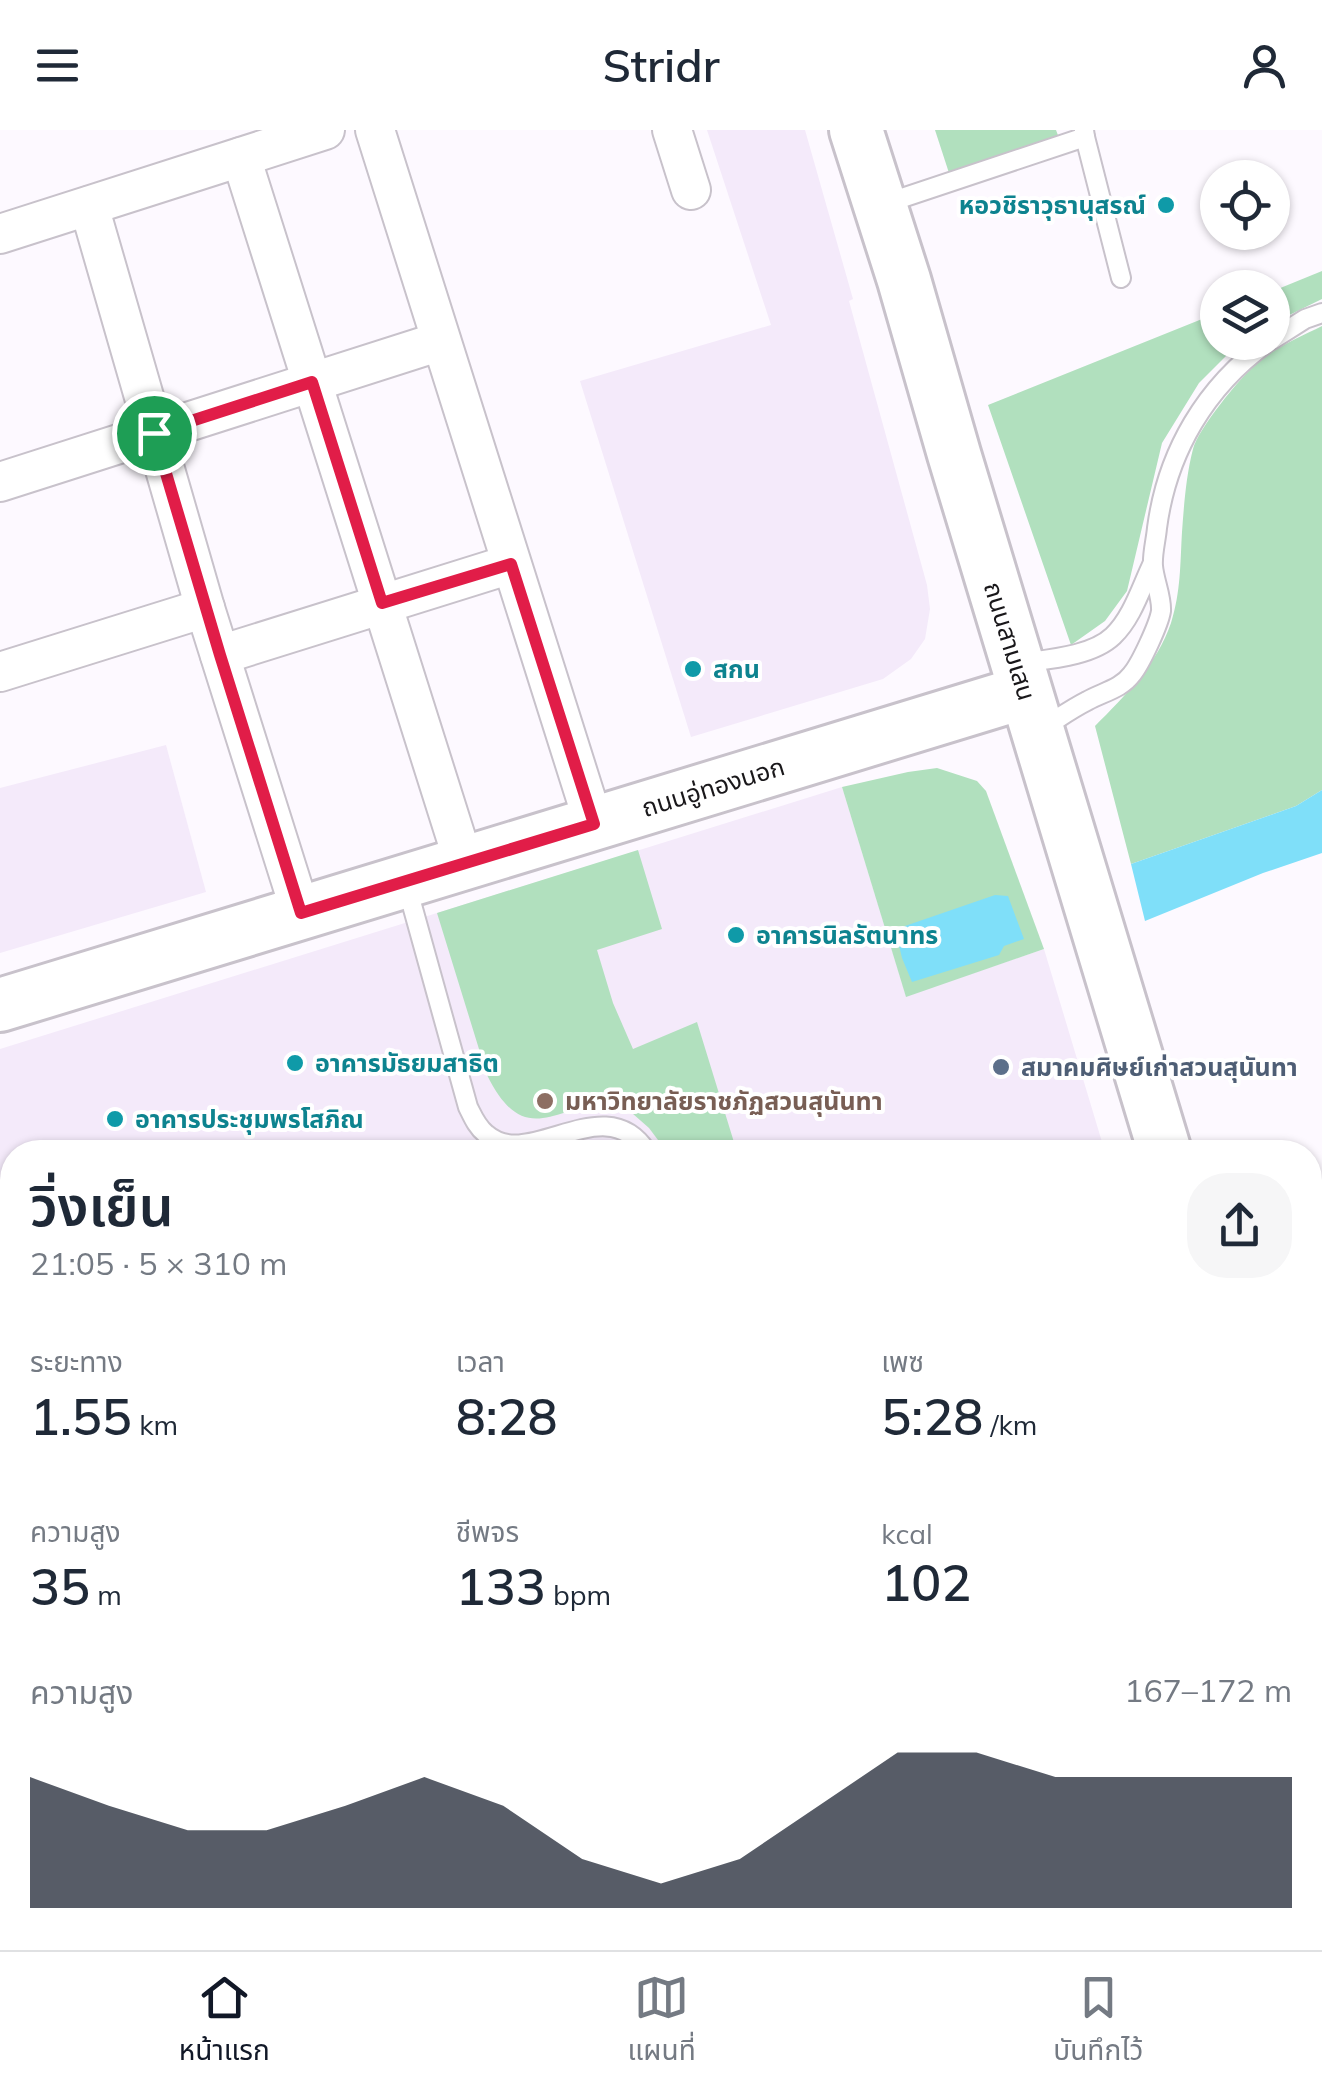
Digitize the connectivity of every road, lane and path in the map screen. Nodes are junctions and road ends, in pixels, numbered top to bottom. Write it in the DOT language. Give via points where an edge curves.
graph roads {
  1 [pos="326,130"];
  2 [pos="375,130"];
  3 [pos="672,130"];
  4 [pos="856,130"];
  5 [pos="1085,134"];
  6 [pos="242,157"];
  7 [pos="691,190"];
  8 [pos="880,205"];
  9 [pos="89,206"];
  10 [pos="0,234"];
  11 [pos="1121,278"];
  12 [pos="1322,313"];
  13 [pos="1290,328"];
  14 [pos="441,341"];
  15 [pos="1244,360"];
  16 [pos="312,382"];
  17 [pos="154,433"];
  18 [pos="0,482"];
  19 [pos="511,564"];
  20 [pos="1152,564"];
  21 [pos="382,603"];
  22 [pos="206,608"];
  23 [pos="220,655"];
  24 [pos="0,672"];
  25 [pos="1026,696"];
  26 [pos="594,824"];
  27 [pos="464,864"];
  28 [pos="406,881"];
  29 [pos="301,913"];
  30 [pos="0,1005"];
  31 [pos="495,1140"];
  32 [pos="538,1140"];
  33 [pos="639,1140"];
  34 [pos="1161,1140"];
  1 -- 6 [label="street"];
  2 -- 14 [label="street"];
  3 -- 7 [label="street"];
  4 -- 8 [label="street, ถนนสามเสน"];
  5 -- 8 [label="lane"];
  5 -- 11 [label="lane"];
  6 -- 9 [label="street"];
  6 -- 16 [label="street"];
  8 -- 25 [label="street, ถนนสามเสน"];
  9 -- 10 [label="street"];
  9 -- 17 [label="street"];
  12 -- 13 [label="lane"];
  14 -- 16 [label="street"];
  14 -- 19 [label="street"];
  15 -- 20 [label="lane" via="1191,424 1164,494"];
  16 -- 17 [label="street"];
  16 -- 21 [label="street"];
  17 -- 18 [label="street"];
  17 -- 22 [label="street"];
  19 -- 21 [label="street"];
  19 -- 26 [label="street"];
  20 -- 25 [label="lane" via="1110,639 1074,655"];
  20 -- 25 [label="lane" via="1161,611 1123,685 1087,700"];
  21 -- 23 [label="street"];
  21 -- 27 [label="street"];
  22 -- 23 [label="street"];
  22 -- 24 [label="street"];
  23 -- 29 [label="street"];
  25 -- 26 [label="street, ถนนอู่ทองนอก"];
  25 -- 34 [label="street, ถนนสามเสน"];
  26 -- 27 [label="street, ถนนอู่ทองนอก"];
  27 -- 28 [label="street, ถนนอู่ทองนอก"];
  28 -- 29 [label="street, ถนนอู่ทองนอก"];
  28 -- 31 [label="lane" via="468,1107"];
  29 -- 30 [label="street, ถนนอู่ทองนอก"];
  32 -- 33 [label="lane" via="594,1127 626,1130"];
}
